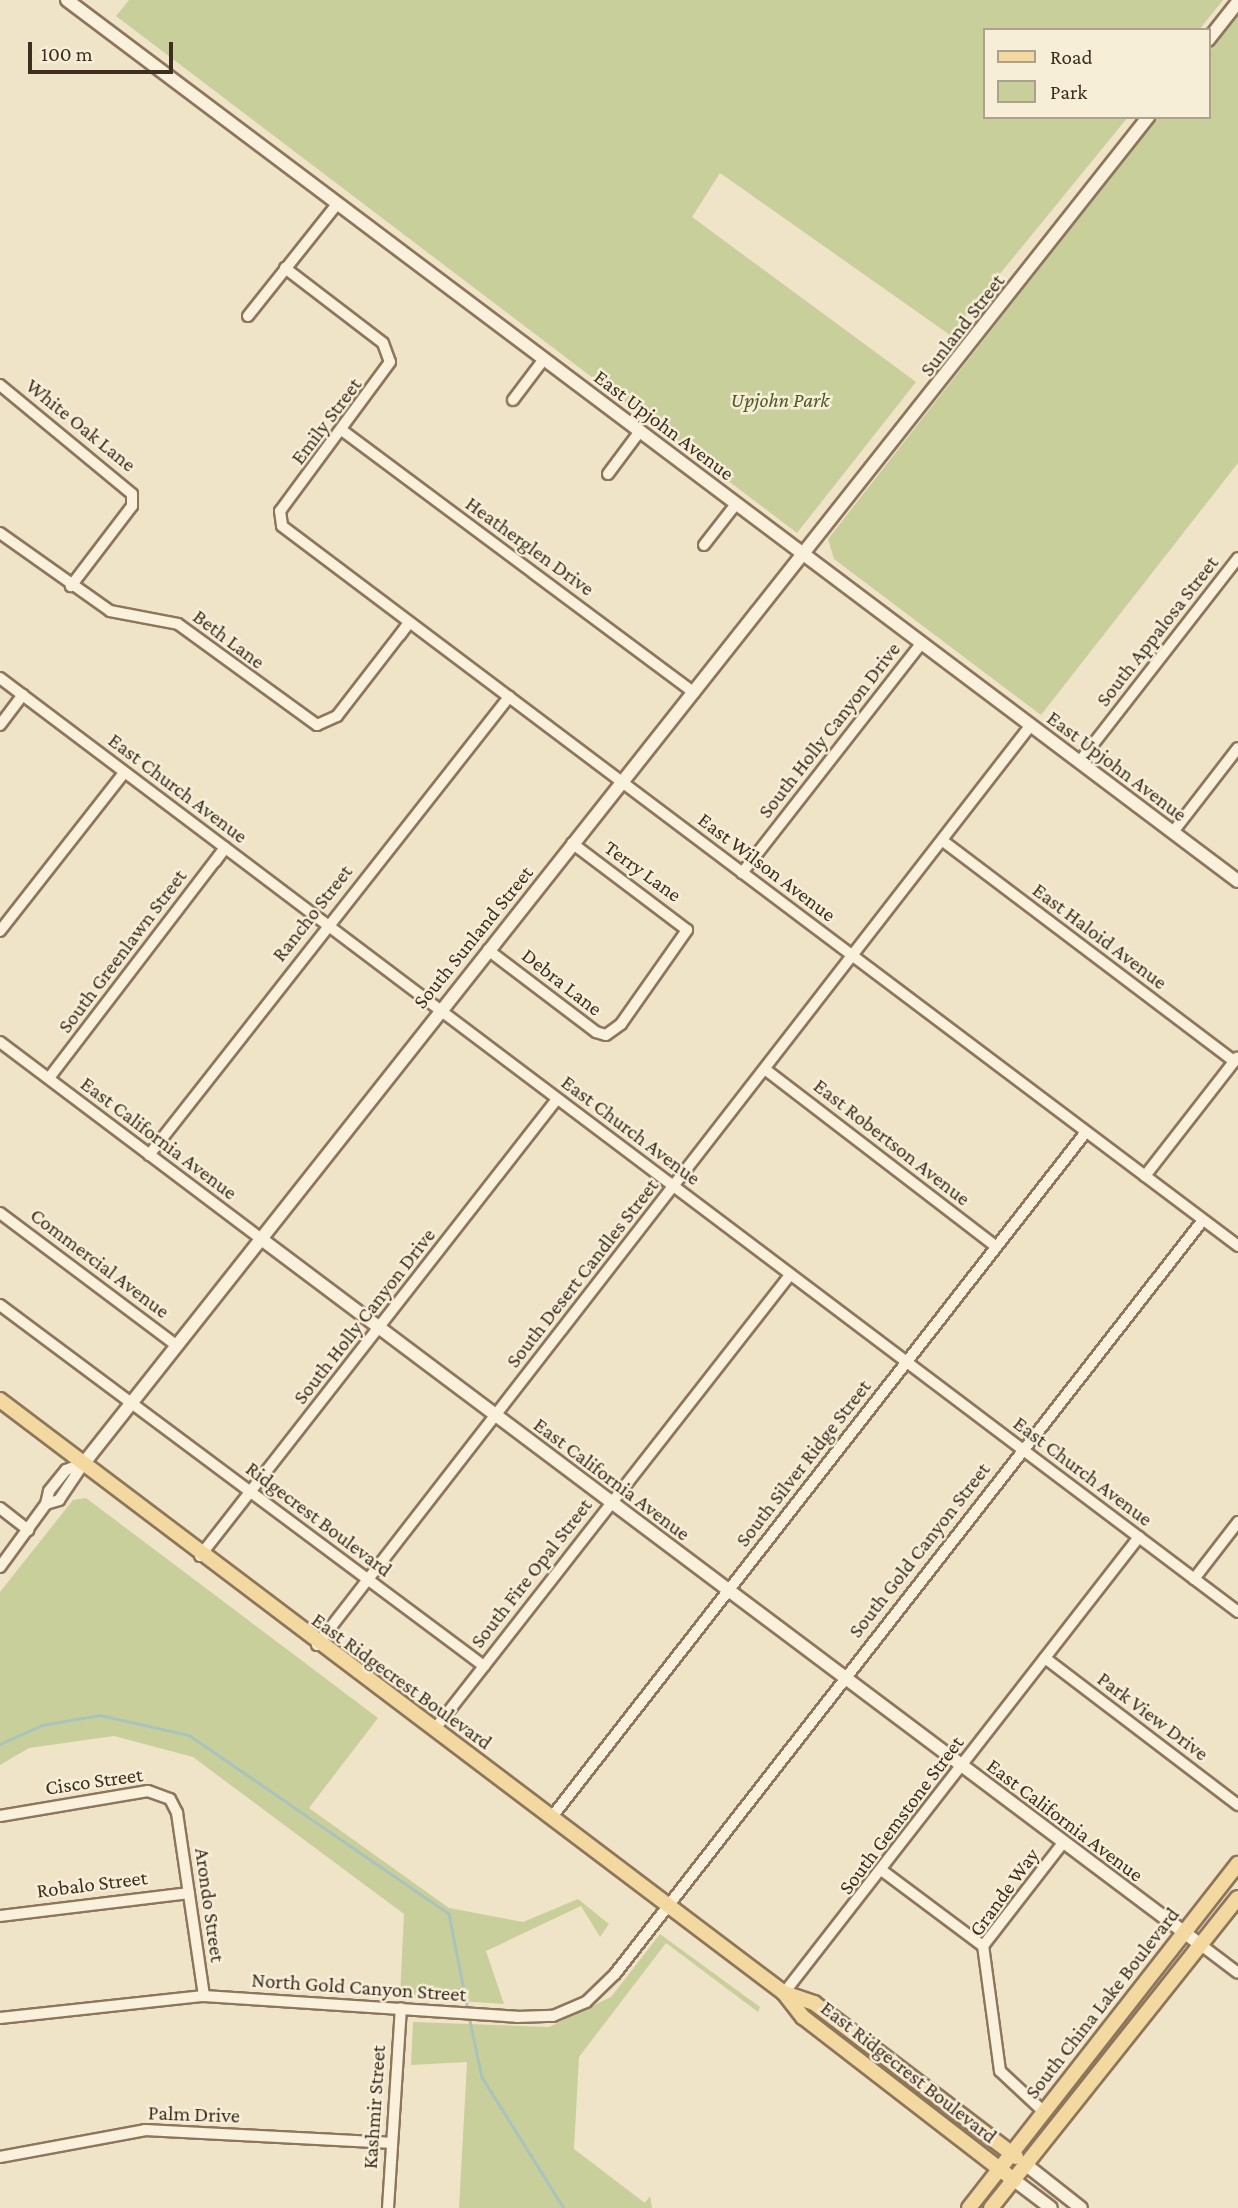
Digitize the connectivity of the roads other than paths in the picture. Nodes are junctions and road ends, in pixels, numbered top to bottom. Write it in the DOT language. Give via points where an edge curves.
graph roads {
  1 [pos="68,0"];
  2 [pos="1238,2"];
  3 [pos="1210,37"];
  4 [pos="1146,119"];
  5 [pos="338,204"];
  6 [pos="285,268"];
  7 [pos="248,316"];
  8 [pos="544,359"];
  9 [pos="0,385"];
  10 [pos="513,400"];
  11 [pos="342,431"];
  12 [pos="640,431"];
  13 [pos="608,474"];
  14 [pos="736,504"];
  15 [pos="279,515"];
  16 [pos="0,533"];
  17 [pos="704,545"];
  18 [pos="800,552"];
  19 [pos="1238,558"];
  20 [pos="71,586"];
  21 [pos="408,624"];
  22 [pos="920,644"];
  23 [pos="0,678"];
  24 [pos="694,693"];
  25 [pos="23,695"];
  26 [pos="509,697"];
  27 [pos="1031,725"];
  28 [pos="0,726"];
  29 [pos="1238,748"];
  30 [pos="1080,761"];
  31 [pos="124,772"];
  32 [pos="621,782"];
  33 [pos="1173,832"];
  34 [pos="943,841"];
  35 [pos="572,843"];
  36 [pos="225,848"];
  37 [pos="742,873"];
  38 [pos="1238,881"];
  39 [pos="328,924"];
  40 [pos="0,931"];
  41 [pos="488,950"];
  42 [pos="850,954"];
  43 [pos="440,1010"];
  44 [pos="614,1030"];
  45 [pos="0,1042"];
  46 [pos="1236,1059"];
  47 [pos="766,1070"];
  48 [pos="49,1079"];
  49 [pos="557,1098"];
  50 [pos="1086,1132"];
  51 [pos="149,1155"];
  52 [pos="1145,1176"];
  53 [pos="675,1187"];
  54 [pos="0,1213"];
  55 [pos="1203,1220"];
  56 [pos="260,1238"];
  57 [pos="994,1245"];
  58 [pos="1238,1246"];
  59 [pos="790,1275"];
  60 [pos="0,1305"];
  61 [pos="379,1328"];
  62 [pos="176,1345"];
  63 [pos="906,1362"];
  64 [pos="0,1400"];
  65 [pos="130,1404"];
  66 [pos="496,1415"];
  67 [pos="1023,1450"];
  68 [pos="84,1463"];
  69 [pos="252,1491"];
  70 [pos="611,1502"];
  71 [pos="0,1508"];
  72 [pos="1238,1522"];
  73 [pos="28,1530"];
  74 [pos="1139,1537"];
  75 [pos="200,1557"];
  76 [pos="0,1567"];
  77 [pos="1194,1579"];
  78 [pos="368,1580"];
  79 [pos="727,1592"];
  80 [pos="1238,1612"];
  81 [pos="317,1645"];
  82 [pos="1045,1658"];
  83 [pos="484,1666"];
  84 [pos="844,1679"];
  85 [pos="434,1730"];
  86 [pos="964,1768"];
  87 [pos="1238,1805"];
  88 [pos="0,1815"];
  89 [pos="551,1818"];
  90 [pos="178,1819"];
  91 [pos="1063,1843"];
  92 [pos="1238,1864"];
  93 [pos="884,1872"];
  94 [pos="189,1893"];
  95 [pos="1238,1898"];
  96 [pos="668,1906"];
  97 [pos="0,1916"];
  98 [pos="1184,1932"];
  99 [pos="1201,1945"];
  100 [pos="983,1946"];
  101 [pos="1238,1973"];
  102 [pos="784,1993"];
  103 [pos="204,1996"];
  104 [pos="401,2008"];
  105 [pos="0,2018"];
  106 [pos="1044,2112"];
  107 [pos="390,2143"];
  108 [pos="1010,2152"];
  109 [pos="0,2157"];
  110 [pos="1025,2164"];
  111 [pos="998,2168"];
  112 [pos="1014,2180"];
  113 [pos="388,2208"];
  114 [pos="969,2208"];
  115 [pos="991,2208"];
  116 [pos="1051,2208"];
  117 [pos="1081,2208"];
  1 -- 5 [label="street, East Upjohn Avenue"];
  2 -- 3 [label="street"];
  4 -- 18 [label="street, Sunland Street" via="926,403"];
  5 -- 6 [label="street"];
  5 -- 8 [label="street, East Upjohn Avenue"];
  6 -- 7 [label="street"];
  6 -- 11 [label="street, Emily Street" via="385,346 387,373"];
  8 -- 10 [label="street"];
  8 -- 12 [label="street, East Upjohn Avenue"];
  9 -- 20 [label="street, White Oak Lane" via="124,483 133,499"];
  11 -- 15 [label="street, Emily Street"];
  11 -- 24 [label="street, Heatherglen Drive"];
  12 -- 13 [label="street"];
  12 -- 14 [label="street, East Upjohn Avenue"];
  14 -- 17 [label="street"];
  14 -- 18 [label="street, East Upjohn Avenue"];
  15 -- 21 [label="street, East Wilson Avenue" via="282,526"];
  16 -- 20 [label="street, Beth Lane"];
  18 -- 22 [label="street, East Upjohn Avenue"];
  18 -- 24 [label="street, South Sunland Street"];
  19 -- 30 [label="street, South Appalosa Street"];
  20 -- 21 [label="street, Beth Lane" via="110,611 178,624 308,722 323,725"];
  21 -- 26 [label="street, East Wilson Avenue"];
  22 -- 27 [label="street, East Upjohn Avenue"];
  22 -- 37 [label="street, South Holly Canyon Drive"];
  23 -- 25 [label="street, East Church Avenue"];
  24 -- 32 [label="street, South Sunland Street"];
  25 -- 28 [label="street"];
  25 -- 31 [label="street, East Church Avenue"];
  26 -- 32 [label="street, East Wilson Avenue"];
  26 -- 39 [label="street, Rancho Street"];
  27 -- 30 [label="street, East Upjohn Avenue"];
  27 -- 34 [label="street, South Desert Candles Street"];
  29 -- 33 [label="street"];
  30 -- 33 [label="street, East Upjohn Avenue"];
  31 -- 36 [label="street, East Church Avenue"];
  31 -- 40 [label="street"];
  32 -- 35 [label="street, South Sunland Street"];
  32 -- 37 [label="street, East Wilson Avenue"];
  33 -- 38 [label="street, East Upjohn Avenue"];
  34 -- 42 [label="street, South Desert Candles Street"];
  34 -- 46 [label="street, East Haloid Avenue"];
  35 -- 41 [label="street, South Sunland Street"];
  35 -- 44 [label="street, Terry Lane" via="685,925 687,933"];
  36 -- 39 [label="street, East Church Avenue"];
  36 -- 48 [label="street, South Greenlawn Street"];
  37 -- 42 [label="street, East Wilson Avenue"];
  39 -- 43 [label="street, East Church Avenue"];
  39 -- 51 [label="street, Rancho Street"];
  41 -- 43 [label="street, South Sunland Street"];
  41 -- 44 [label="street, Debra Lane" via="596,1032"];
  42 -- 47 [label="street, South Desert Candles Street"];
  42 -- 50 [label="street, East Wilson Avenue"];
  43 -- 49 [label="street, East Church Avenue"];
  43 -- 56 [label="street, South Sunland Street"];
  45 -- 48 [label="street, East California Avenue"];
  46 -- 52 [label="street"];
  47 -- 53 [label="street, South Desert Candles Street"];
  47 -- 57 [label="street, East Robertson Avenue"];
  48 -- 51 [label="street, East California Avenue"];
  49 -- 53 [label="street, East Church Avenue"];
  49 -- 61 [label="street, South Holly Canyon Drive"];
  50 -- 52 [label="street, East Wilson Avenue"];
  50 -- 57 [label="street, South Silver Ridge Street"];
  51 -- 56 [label="street, East California Avenue"];
  52 -- 55 [label="street, East Wilson Avenue"];
  53 -- 59 [label="street, East Church Avenue"];
  53 -- 66 [label="street, South Desert Candles Street"];
  54 -- 62 [label="street, Commercial Avenue"];
  55 -- 58 [label="street, East Wilson Avenue"];
  55 -- 67 [label="street, South Gold Canyon Street"];
  56 -- 61 [label="street, East California Avenue"];
  56 -- 62 [label="street, South Sunland Street"];
  57 -- 63 [label="street, South Silver Ridge Street"];
  59 -- 63 [label="street, East Church Avenue"];
  59 -- 70 [label="street, South Fire Opal Street"];
  60 -- 65 [label="street, Ridgecrest Boulevard"];
  61 -- 66 [label="street, East California Avenue"];
  61 -- 69 [label="street, South Holly Canyon Drive"];
  62 -- 65 [label="street"];
  63 -- 67 [label="street, East Church Avenue"];
  63 -- 79 [label="street, South Silver Ridge Street"];
  64 -- 68 [label="main road, East Ridgecrest Boulevard"];
  65 -- 68 [label="street"];
  65 -- 69 [label="street, Ridgecrest Boulevard"];
  66 -- 70 [label="street, East California Avenue"];
  66 -- 78 [label="street, South Desert Candles Street"];
  67 -- 74 [label="street, East Church Avenue"];
  67 -- 84 [label="street, South Gold Canyon Street"];
  68 -- 73 [label="street" via="66,1470"];
  68 -- 75 [label="main road, East Ridgecrest Boulevard"];
  69 -- 75 [label="street, South Holly Canyon Drive"];
  69 -- 78 [label="street, Ridgecrest Boulevard"];
  70 -- 79 [label="street, East California Avenue"];
  70 -- 83 [label="street, South Fire Opal Street"];
  71 -- 73 [label="street"];
  72 -- 77 [label="street"];
  73 -- 76 [label="street"];
  74 -- 77 [label="street, East Church Avenue"];
  74 -- 82 [label="street, South Gemstone Street"];
  75 -- 81 [label="main road, East Ridgecrest Boulevard"];
  77 -- 80 [label="street, East Church Avenue"];
  78 -- 81 [label="street, South Desert Candles Street"];
  78 -- 83 [label="street, Ridgecrest Boulevard"];
  79 -- 84 [label="street, East California Avenue"];
  79 -- 89 [label="street, South Silver Ridge Street"];
  81 -- 85 [label="main road, East Ridgecrest Boulevard"];
  82 -- 86 [label="street, South Gemstone Street"];
  82 -- 87 [label="street, Park View Drive"];
  83 -- 85 [label="street, South Fire Opal Street"];
  84 -- 86 [label="street, East California Avenue"];
  84 -- 96 [label="street, South Gold Canyon Street"];
  85 -- 89 [label="main road, East Ridgecrest Boulevard"];
  86 -- 91 [label="street, East California Avenue"];
  86 -- 93 [label="street, South Gemstone Street"];
  88 -- 90 [label="street, Cisco Street" via="148,1791 170,1799"];
  89 -- 96 [label="main road, East Ridgecrest Boulevard"];
  90 -- 94 [label="street, Arondo Street"];
  91 -- 98 [label="street, East California Avenue"];
  91 -- 100 [label="street, Grande Way"];
  92 -- 98 [label="main road, South China Lake Boulevard"];
  93 -- 100 [label="street"];
  93 -- 102 [label="street, South Gemstone Street"];
  94 -- 97 [label="street, Robalo Street"];
  94 -- 103 [label="street, Arondo Street"];
  95 -- 99 [label="main road, South China Lake Boulevard"];
  96 -- 102 [label="main road, East Ridgecrest Boulevard"];
  96 -- 104 [label="street, North Gold Canyon Street" via="615,1974 575,2009 517,2017"];
  98 -- 99 [label="street, East California Avenue"];
  98 -- 106 [label="main road, South China Lake Boulevard"];
  99 -- 101 [label="street"];
  99 -- 110 [label="main road, South China Lake Boulevard"];
  100 -- 106 [label="street, Grande Way" via="1000,2071"];
  102 -- 108 [label="main road, East Ridgecrest Boulevard" via="814,2003"];
  102 -- 111 [label="main road, East Ridgecrest Boulevard" via="803,2017"];
  103 -- 104 [label="street, North Gold Canyon Street"];
  103 -- 105 [label="street, North Gold Canyon Street"];
  104 -- 107 [label="street, Kashmir Street"];
  106 -- 108 [label="main road, South China Lake Boulevard"];
  107 -- 109 [label="street, Palm Drive" via="145,2130"];
  107 -- 113 [label="street, Kashmir Street"];
  108 -- 110 [label="main road, East Ridgecrest Boulevard"];
  108 -- 111 [label="main road, South China Lake Boulevard"];
  110 -- 112 [label="main road, South China Lake Boulevard"];
  110 -- 117 [label="street"];
  111 -- 112 [label="main road, East Ridgecrest Boulevard"];
  111 -- 114 [label="main road, South China Lake Boulevard"];
  112 -- 115 [label="main road, South China Lake Boulevard"];
  112 -- 116 [label="street"];
}
